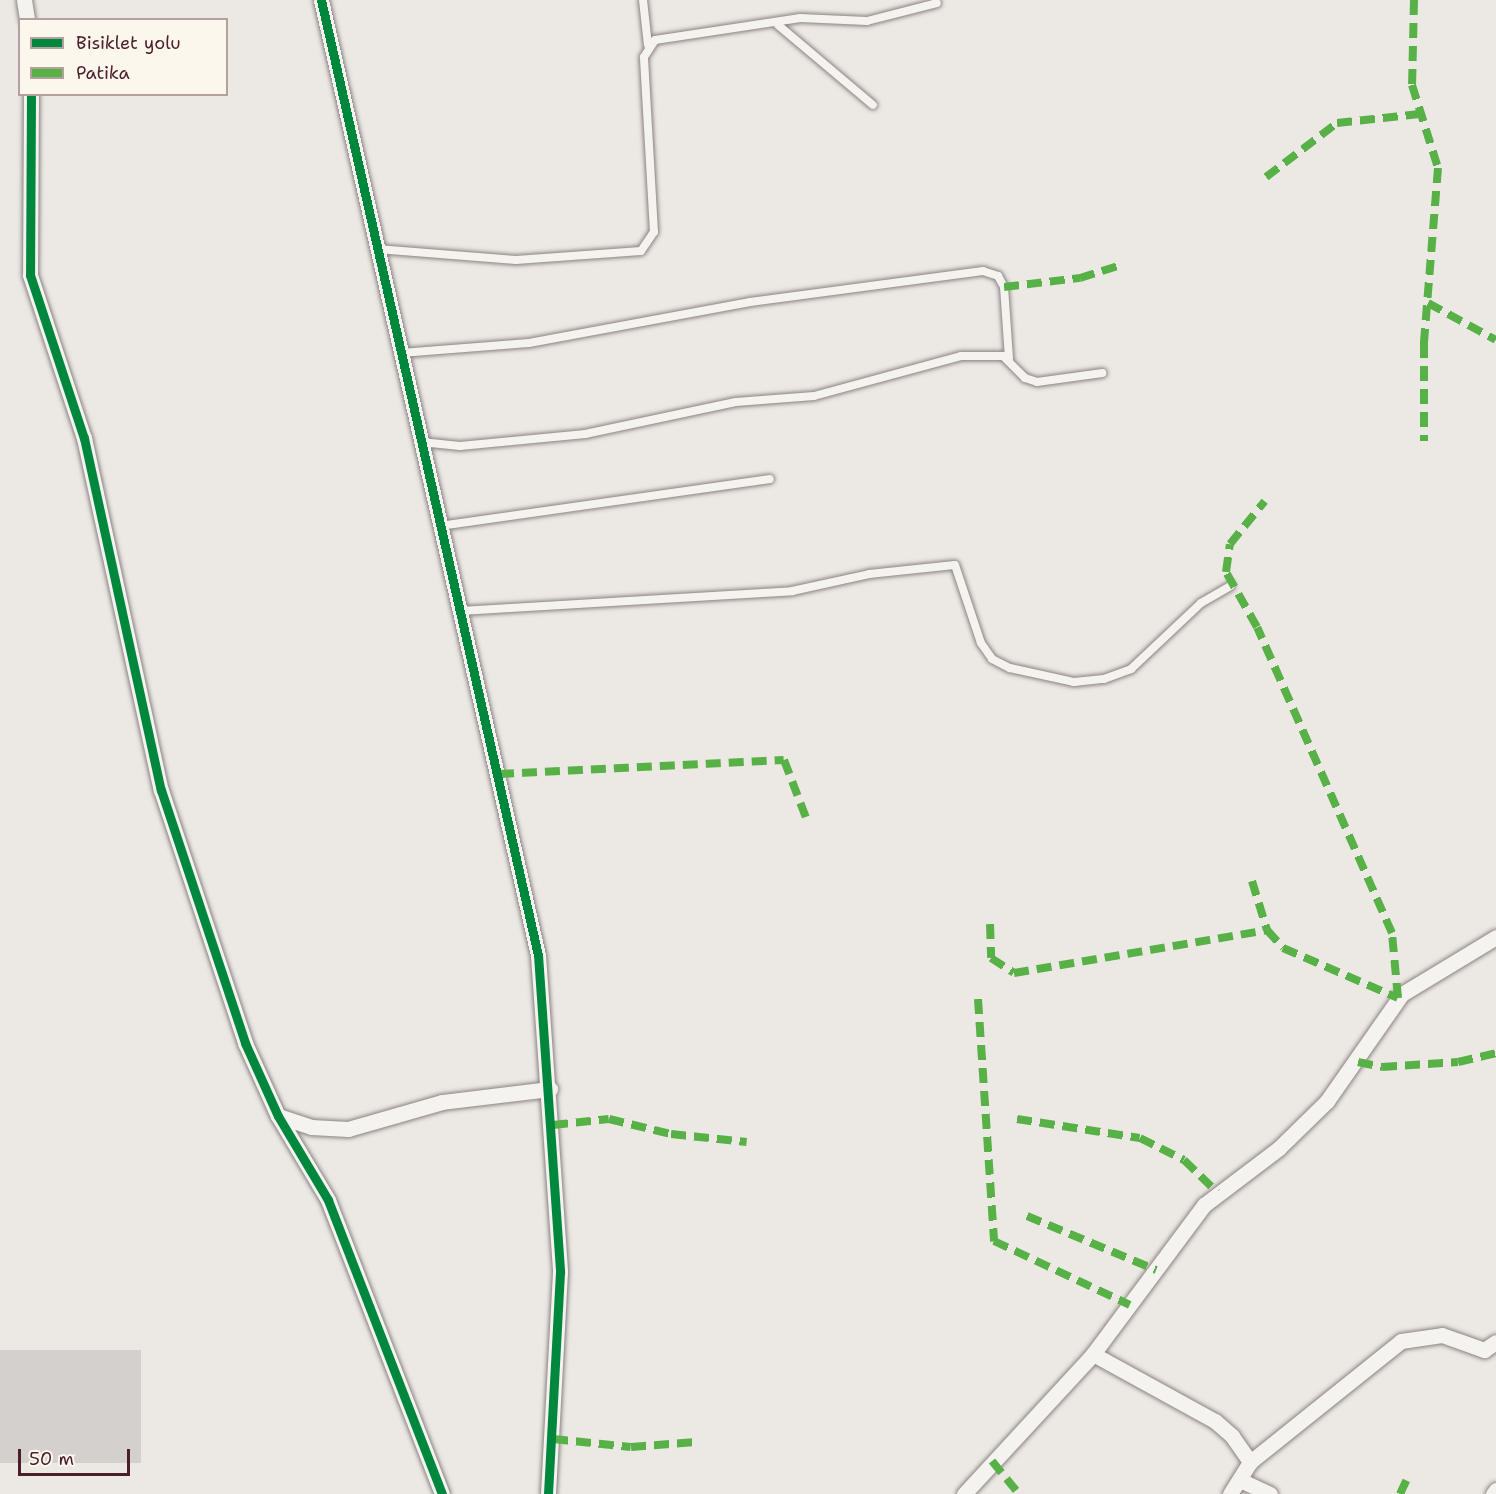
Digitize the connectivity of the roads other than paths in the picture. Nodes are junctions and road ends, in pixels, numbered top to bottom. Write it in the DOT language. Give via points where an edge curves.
graph roads {
  1 [pos="24,0"];
  2 [pos="321,0"];
  3 [pos="643,0"];
  4 [pos="937,3"];
  5 [pos="27,18"];
  6 [pos="778,26"];
  7 [pos="648,45"];
  8 [pos="31,96"];
  9 [pos="873,105"];
  10 [pos="376,249"];
  11 [pos="401,353"];
  12 [pos="1009,359"];
  13 [pos="1102,373"];
  14 [pos="421,442"];
  15 [pos="770,479"];
  16 [pos="440,526"];
  17 [pos="1231,586"];
  18 [pos="460,611"];
  19 [pos="1496,937"];
  20 [pos="550,1089"];
  21 [pos="278,1116"];
  22 [pos="1496,1342"];
  23 [pos="1093,1354"];
  24 [pos="1250,1462"];
  25 [pos="1240,1480"];
  26 [pos="1496,1490"];
  27 [pos="442,1494"];
  28 [pos="548,1494"];
  29 [pos="964,1494"];
  30 [pos="1230,1494"];
  31 [pos="1270,1494"];
  32 [pos="1493,1494"];
  1 -- 5 [label="street"];
  2 -- 10 [label="street"];
  3 -- 7 [label="lane"];
  4 -- 6 [label="lane" via="867,21 800,18"];
  6 -- 7 [label="lane" via="681,33"];
  6 -- 9 [label="lane"];
  7 -- 10 [label="lane" via="645,63 654,232 647,248 636,253 516,260"];
  8 -- 21 [label="street" via="30,275 84,438 161,790 218,973"];
  10 -- 11 [label="street"];
  11 -- 12 [label="lane" via="540,341 750,302 982,271 998,276 1004,286"];
  11 -- 14 [label="street"];
  12 -- 13 [label="lane" via="1025,378 1037,382"];
  12 -- 14 [label="lane" via="961,356 814,396 736,402 585,434 460,446"];
  14 -- 16 [label="street"];
  15 -- 16 [label="lane"];
  16 -- 18 [label="street"];
  17 -- 18 [label="lane" via="1201,603 1131,669 1104,679 1074,682 1010,668 992,658 981,643 955,565 869,574 792,591"];
  18 -- 20 [label="street" via="530,906"];
  19 -- 23 [label="street" via="1402,994 1352,1071 1312,1117 1204,1205"];
  20 -- 21 [label="street" via="442,1102 348,1129 311,1127"];
  20 -- 28 [label="street" via="560,1282"];
  21 -- 27 [label="street" via="328,1200"];
  22 -- 24 [label="street" via="1484,1350 1442,1335 1401,1341"];
  23 -- 24 [label="street" via="1215,1421"];
  23 -- 29 [label="street"];
  24 -- 25 [label="street"];
  25 -- 30 [label="street"];
  25 -- 31 [label="street"];
  26 -- 32 [label="street"];
}
